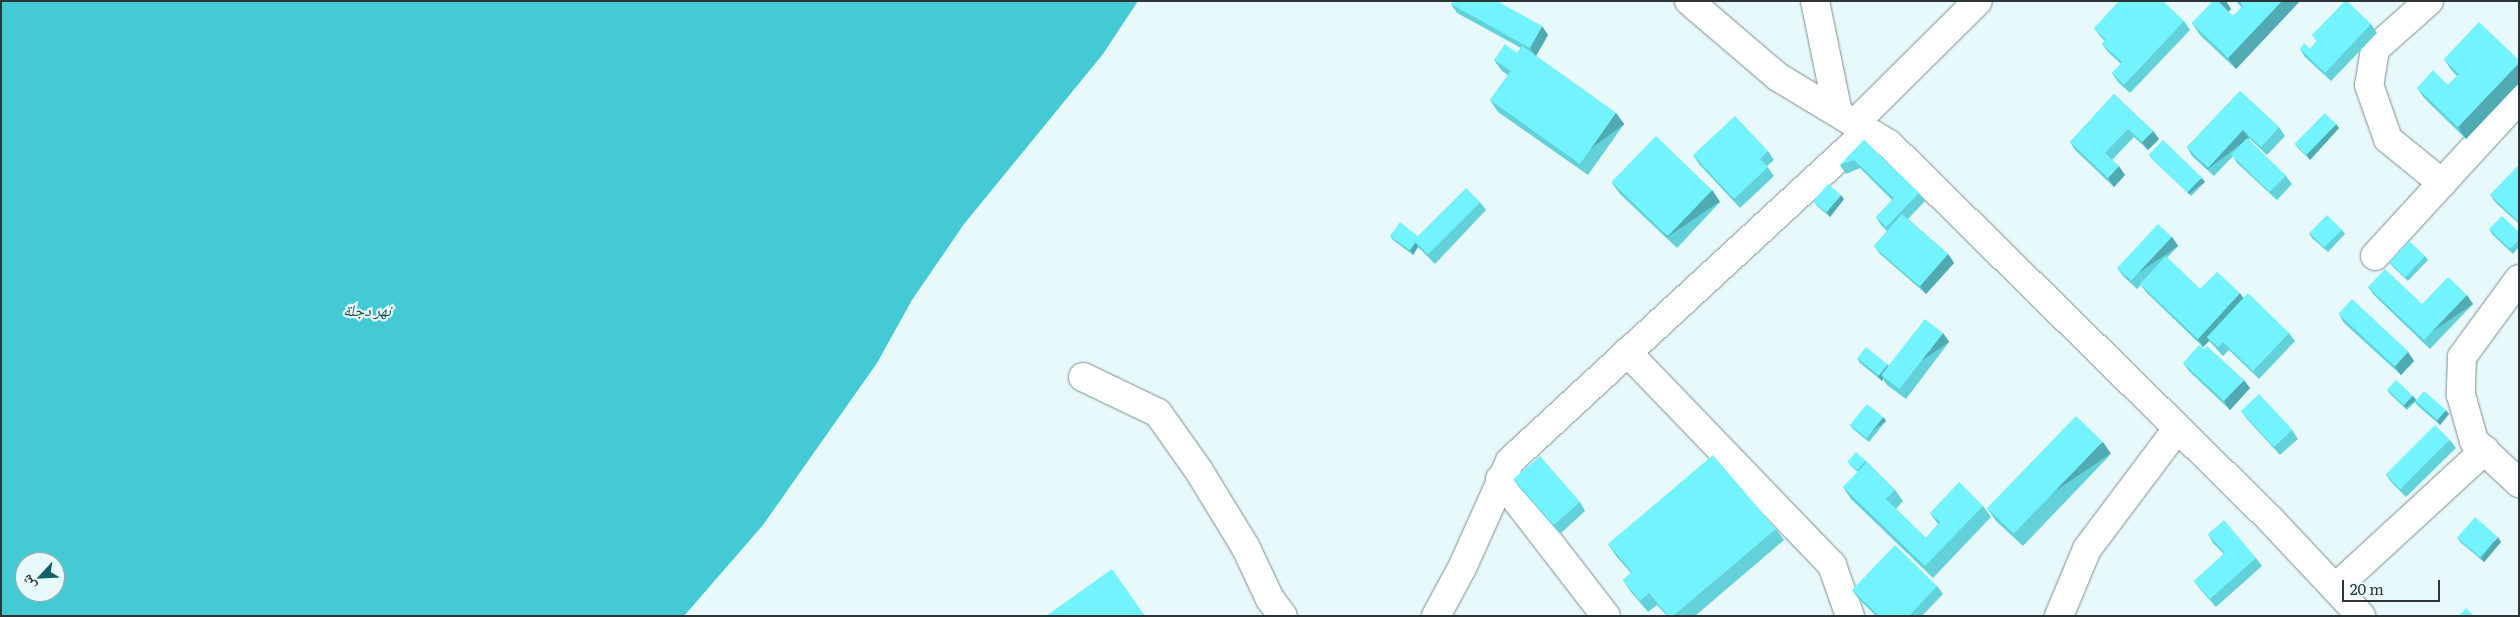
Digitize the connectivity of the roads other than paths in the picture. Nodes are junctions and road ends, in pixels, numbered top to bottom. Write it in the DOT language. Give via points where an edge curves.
graph roads {
  1 [pos="1689,1"];
  2 [pos="1815,1"];
  3 [pos="1978,1"];
  4 [pos="2429,1"];
  5 [pos="2519,99"];
  6 [pos="1853,122"];
  7 [pos="2442,183"];
  8 [pos="2375,256"];
  9 [pos="2519,279"];
  10 [pos="1627,352"];
  11 [pos="1082,377"];
  12 [pos="2178,428"];
  13 [pos="2485,450"];
  14 [pos="1500,479"];
  15 [pos="2519,483"];
  16 [pos="2335,588"];
  17 [pos="1283,616"];
  18 [pos="1436,616"];
  19 [pos="1606,616"];
  20 [pos="1850,616"];
  21 [pos="2059,616"];
  22 [pos="2361,616"];
  1 -- 6 [label="street" via="1778,77"];
  2 -- 6 [label="street"];
  3 -- 6 [label="street"];
  4 -- 7 [label="street" via="2374,49 2369,85 2388,139"];
  5 -- 7 [label="street"];
  6 -- 10 [label="street"];
  6 -- 12 [label="street" via="1889,144"];
  7 -- 8 [label="street"];
  9 -- 13 [label="street" via="2462,357 2461,395 2474,441"];
  10 -- 14 [label="street" via="1510,461"];
  10 -- 20 [label="street" via="1832,566"];
  11 -- 17 [label="street" via="1158,413 1204,478 1246,548 1270,600"];
  12 -- 16 [label="street"];
  12 -- 21 [label="street" via="2087,549"];
  13 -- 15 [label="street"];
  13 -- 16 [label="street"];
  14 -- 18 [label="street" via="1462,568"];
  14 -- 19 [label="street"];
  16 -- 22 [label="street"];
}
